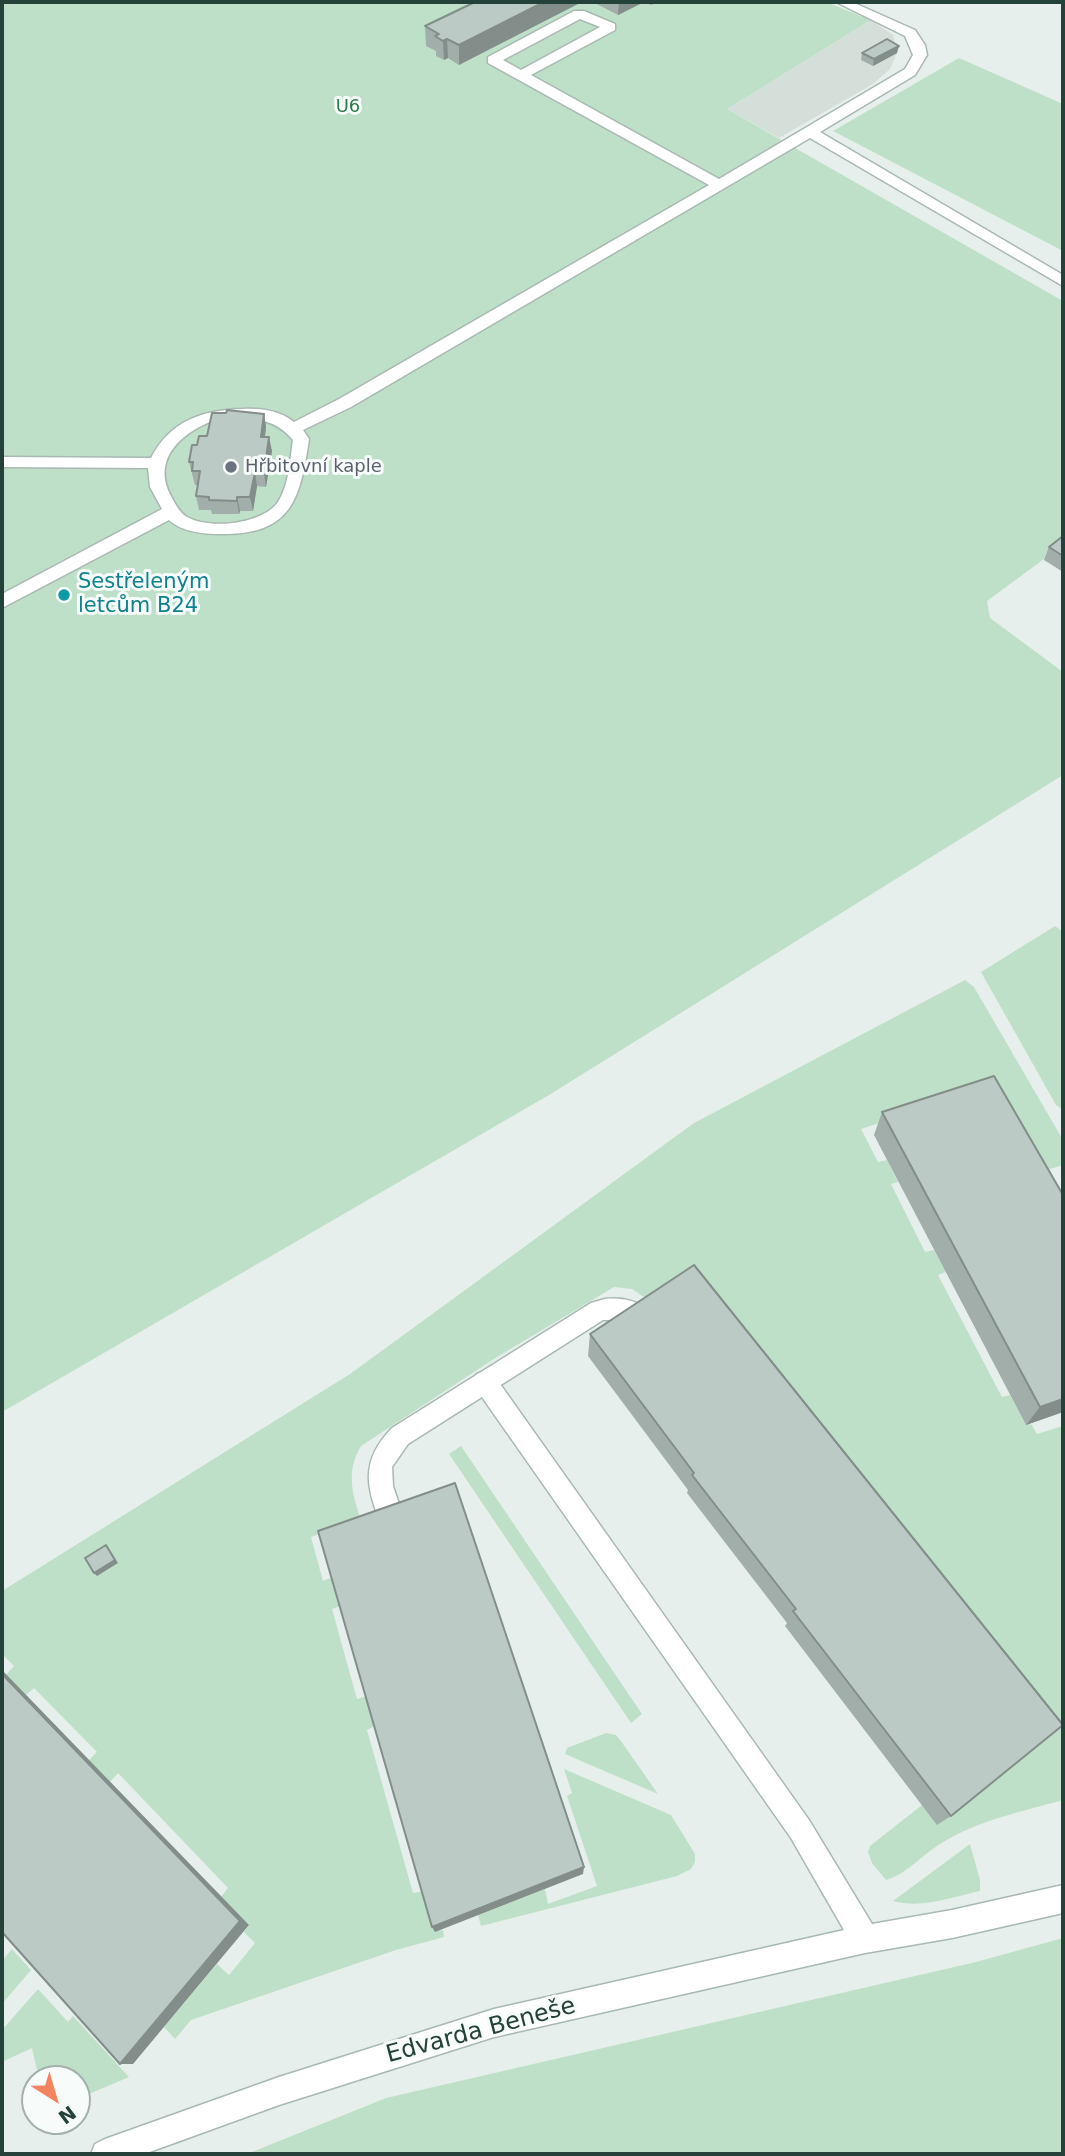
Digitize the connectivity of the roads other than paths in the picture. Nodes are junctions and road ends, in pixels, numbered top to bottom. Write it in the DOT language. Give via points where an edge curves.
graph roads {
  1 [pos="842,2"];
  2 [pos="520,75"];
  3 [pos="810,132"];
  4 [pos="719,185"];
  5 [pos="1063,281"];
  6 [pos="294,428"];
  7 [pos="2,462"];
  8 [pos="155,463"];
  9 [pos="172,511"];
  10 [pos="2,603"];
  11 [pos="643,1319"];
  12 [pos="485,1382"];
  13 [pos="393,1522"];
  14 [pos="1063,1899"];
  15 [pos="865,1939"];
  16 [pos="105,2154"];
  1 -- 3 [label="street" via="910,33 920,55 910,72"];
  2 -- 2 [label="street" via="492,60 579,14 610,27"];
  2 -- 4 [label="street"];
  3 -- 4 [label="street"];
  3 -- 5 [label="street"];
  4 -- 6 [label="street" via="345,403"];
  6 -- 8 [label="street" via="274,415 212,415 183,427"];
  6 -- 9 [label="street" via="301,439 293,486 277,514 253,526 207,528 181,522"];
  7 -- 8 [label="street"];
  8 -- 9 [label="street" via="162,497"];
  9 -- 10 [label="street"];
  11 -- 12 [label="street" via="621,1308 599,1310"];
  12 -- 13 [label="street" via="400,1436 380,1458 378,1470"];
  12 -- 15 [label="street" via="800,1829"];
  14 -- 15 [label="street, Edvarda Beneše"];
  15 -- 16 [label="street, Edvarda Beneše" via="494,2023 279,2091"];
}
